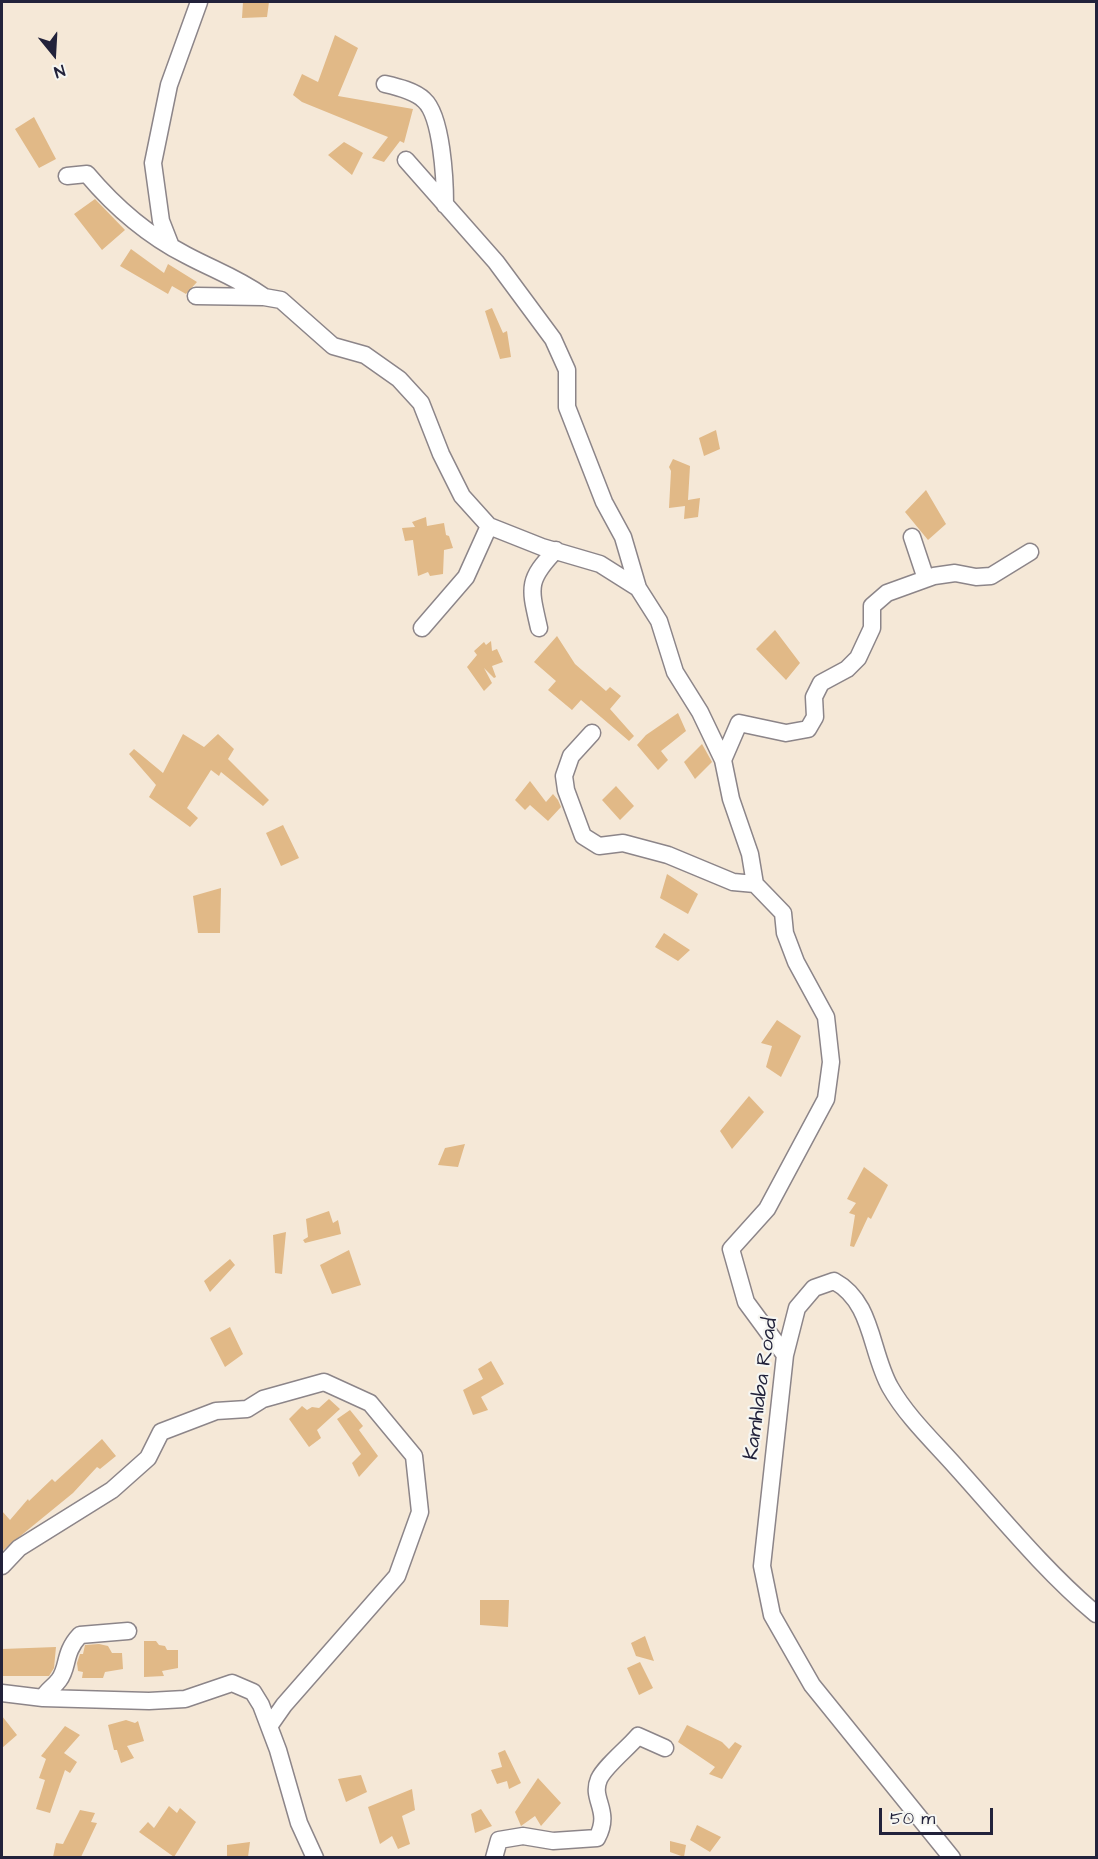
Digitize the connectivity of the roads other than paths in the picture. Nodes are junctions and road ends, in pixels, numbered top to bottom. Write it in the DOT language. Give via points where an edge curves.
graph roads {
  1 [pos="199,2"];
  2 [pos="385,84"];
  3 [pos="406,160"];
  4 [pos="67,176"];
  5 [pos="445,205"];
  6 [pos="170,244"];
  7 [pos="196,296"];
  8 [pos="264,297"];
  9 [pos="489,526"];
  10 [pos="912,537"];
  11 [pos="556,550"];
  12 [pos="1030,552"];
  13 [pos="926,579"];
  14 [pos="638,588"];
  15 [pos="422,628"];
  16 [pos="539,628"];
  17 [pos="592,733"];
  18 [pos="723,760"];
  19 [pos="755,884"];
  20 [pos="785,1355"];
  21 [pos="2,1566"];
  22 [pos="1096,1614"];
  23 [pos="128,1631"];
  24 [pos="2,1694"];
  25 [pos="43,1698"];
  26 [pos="270,1725"];
  27 [pos="665,1748"];
  28 [pos="315,1857"];
  29 [pos="494,1857"];
  30 [pos="952,1857"];
  1 -- 6 [label="street" via="169,85 153,163 161,221"];
  2 -- 5 [label="street" via="423,98 433,110 443,157"];
  3 -- 5 [label="street"];
  4 -- 6 [label="street" via="87,174 107,198"];
  5 -- 14 [label="street" via="496,262 553,339 567,370 567,407 604,502 623,537"];
  6 -- 8 [label="street" via="185,255 235,277"];
  7 -- 8 [label="street"];
  8 -- 9 [label="street" via="281,300 333,346 365,355 399,379 421,403 462,496"];
  9 -- 11 [label="street"];
  9 -- 15 [label="street" via="466,578"];
  10 -- 13 [label="street"];
  11 -- 14 [label="street" via="600,564"];
  11 -- 16 [label="street" via="538,568 531,591"];
  12 -- 13 [label="street" via="991,576 955,573"];
  13 -- 18 [label="street" via="875,601 872,628 858,658 821,683 814,697 815,717 808,729 786,734 739,723"];
  14 -- 18 [label="street" via="659,621 675,672"];
  17 -- 19 [label="street" via="571,756 564,776 583,836 599,846 623,843 668,855 733,882"];
  18 -- 19 [label="street"];
  19 -- 20 [label="street" via="783,913 785,933 796,962 825,1017 831,1062 825,1099 767,1209 731,1249 746,1302"];
  20 -- 22 [label="street, Kamhlaba Road" via="797,1308 814,1288 834,1281 848,1288 861,1307 890,1387 917,1423 1014,1532"];
  20 -- 30 [label="street, Kamhlaba Road" via="762,1566 772,1615 812,1685"];
  21 -- 26 [label="street" via="19,1548 112,1490 148,1458 161,1432 179,1424 216,1411 247,1409 263,1399 324,1382 370,1403 414,1456 420,1512 398,1576"];
  23 -- 25 [label="street" via="80,1635 70,1645 58,1682"];
  24 -- 25 [label="street"];
  25 -- 26 [label="street" via="185,1699 232,1683 252,1692"];
  26 -- 28 [label="street" via="299,1823"];
  27 -- 29 [label="street" via="638,1736 599,1779 596,1793 604,1813 597,1838 553,1841 523,1836 498,1840"];
}
